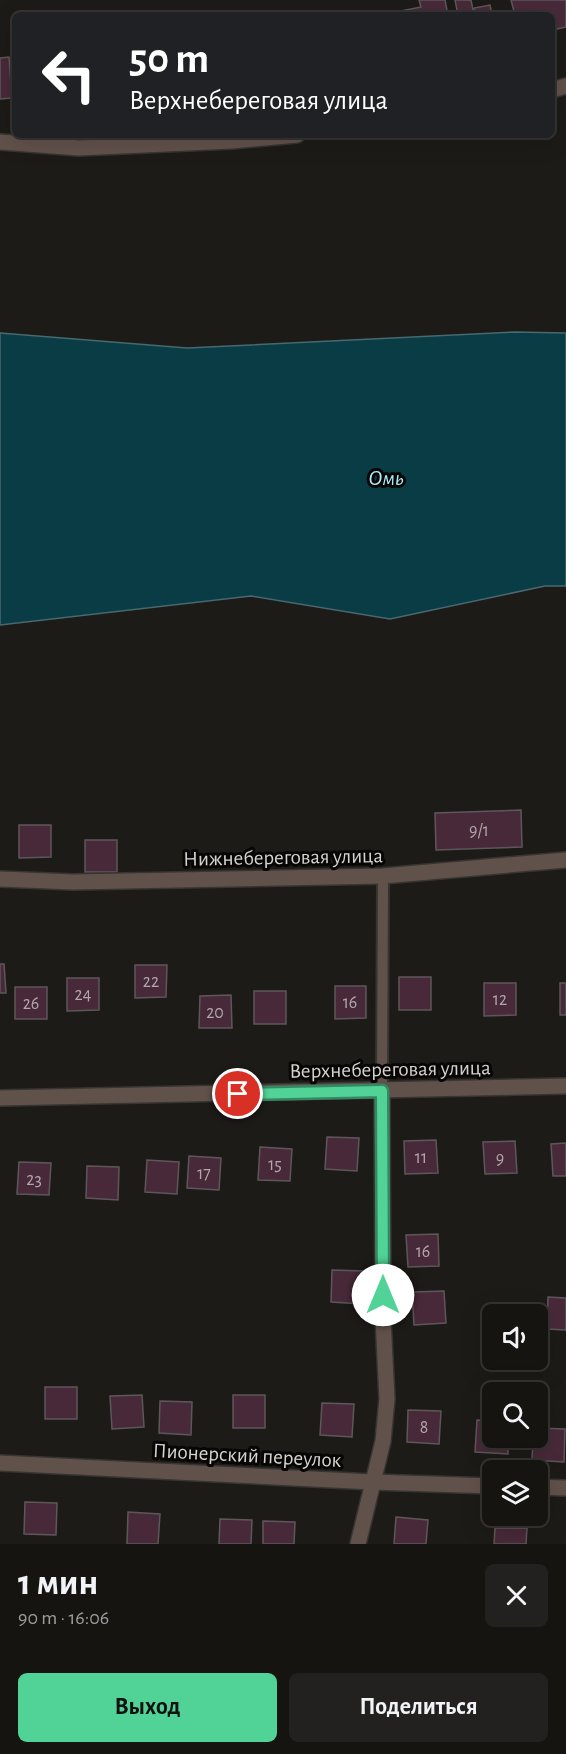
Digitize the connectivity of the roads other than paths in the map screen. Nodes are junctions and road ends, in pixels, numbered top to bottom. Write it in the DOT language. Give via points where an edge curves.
graph roads {
  1 [pos="264,138"];
  2 [pos="0,142"];
  3 [pos="566,860"];
  4 [pos="383,876"];
  5 [pos="0,879"];
  6 [pos="566,1086"];
  7 [pos="382,1091"];
  8 [pos="0,1098"];
  9 [pos="0,1463"];
  10 [pos="372,1482"];
  11 [pos="482,1486"];
  12 [pos="548,1487"];
  13 [pos="566,1488"];
  14 [pos="358,1544"];
  1 -- 2 [label="street" via="79,148"];
  3 -- 4 [label="street, Нижнебереговая улица"];
  4 -- 5 [label="street, Нижнебереговая улица" via="73,882"];
  4 -- 7 [label="lane"];
  6 -- 7 [label="street, Верхнебереговая улица"];
  7 -- 8 [label="street, Верхнебереговая улица"];
  7 -- 10 [label="street" via="387,1399 383,1441"];
  9 -- 10 [label="street, Пионерский переулок"];
  10 -- 11 [label="street, Пионерский переулок"];
  10 -- 14 [label="street"];
  12 -- 13 [label="street"];
}
